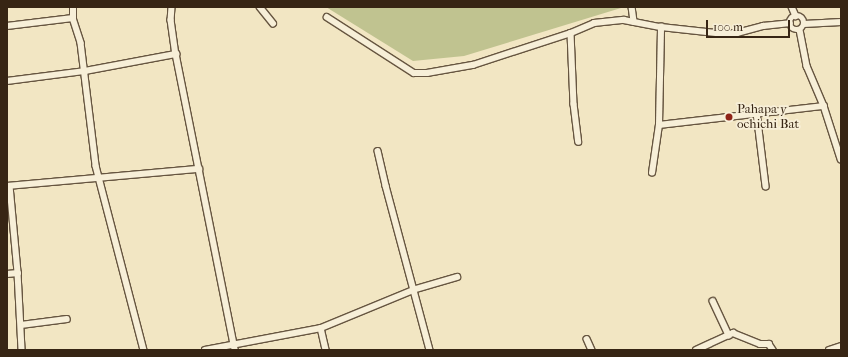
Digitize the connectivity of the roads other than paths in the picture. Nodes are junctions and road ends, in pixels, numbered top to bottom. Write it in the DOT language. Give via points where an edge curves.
graph roads {
  1 [pos="73,7"];
  2 [pos="172,7"];
  3 [pos="260,7"];
  4 [pos="632,7"];
  5 [pos="792,7"];
  6 [pos="796,16"];
  7 [pos="327,17"];
  8 [pos="72,18"];
  9 [pos="634,22"];
  10 [pos="841,22"];
  11 [pos="790,23"];
  12 [pos="274,24"];
  13 [pos="804,24"];
  14 [pos="7,26"];
  15 [pos="661,27"];
  16 [pos="800,30"];
  17 [pos="571,33"];
  18 [pos="176,54"];
  19 [pos="85,71"];
  20 [pos="7,80"];
  21 [pos="824,106"];
  22 [pos="758,113"];
  23 [pos="659,125"];
  24 [pos="579,142"];
  25 [pos="378,151"];
  26 [pos="841,159"];
  27 [pos="199,169"];
  28 [pos="652,173"];
  29 [pos="100,178"];
  30 [pos="8,186"];
  31 [pos="766,186"];
  32 [pos="18,273"];
  33 [pos="7,274"];
  34 [pos="457,277"];
  35 [pos="413,290"];
  36 [pos="713,300"];
  37 [pos="67,319"];
  38 [pos="20,325"];
  39 [pos="321,328"];
  40 [pos="729,335"];
  41 [pos="587,338"];
  42 [pos="841,346"];
  43 [pos="234,348"];
  44 [pos="22,350"];
  45 [pos="144,350"];
  46 [pos="205,350"];
  47 [pos="326,350"];
  48 [pos="430,350"];
  49 [pos="592,350"];
  50 [pos="696,350"];
  51 [pos="773,350"];
  52 [pos="829,350"];
  1 -- 8 [label="street"];
  2 -- 18 [label="street"];
  3 -- 12 [label="street"];
  4 -- 9 [label="street"];
  5 -- 6 [label="street"];
  6 -- 11 [label="street"];
  6 -- 13 [label="street" via="801,17"];
  7 -- 17 [label="street" via="414,73 473,65"];
  8 -- 14 [label="street"];
  8 -- 19 [label="street" via="81,43"];
  9 -- 15 [label="street"];
  9 -- 17 [label="street" via="624,20 594,23"];
  10 -- 13 [label="street"];
  11 -- 15 [label="street" via="725,34"];
  11 -- 16 [label="street" via="793,29"];
  13 -- 16 [label="street"];
  15 -- 23 [label="street"];
  16 -- 21 [label="street" via="807,66"];
  17 -- 24 [label="street" via="574,104"];
  18 -- 19 [label="street"];
  18 -- 27 [label="street"];
  19 -- 20 [label="street"];
  19 -- 29 [label="street" via="96,166"];
  21 -- 22 [label="street"];
  21 -- 26 [label="street"];
  22 -- 23 [label="street"];
  22 -- 31 [label="street"];
  23 -- 28 [label="street"];
  25 -- 35 [label="street"];
  27 -- 29 [label="street"];
  27 -- 43 [label="street"];
  29 -- 30 [label="street"];
  29 -- 45 [label="street"];
  30 -- 32 [label="street"];
  32 -- 33 [label="street"];
  32 -- 38 [label="street"];
  34 -- 35 [label="street"];
  35 -- 39 [label="street"];
  35 -- 48 [label="street"];
  36 -- 40 [label="street"];
  37 -- 38 [label="street"];
  38 -- 44 [label="street"];
  39 -- 43 [label="street"];
  39 -- 47 [label="street"];
  40 -- 50 [label="street"];
  40 -- 51 [label="street" via="733,333 753,342 769,344"];
  41 -- 49 [label="street"];
  42 -- 52 [label="street"];
  43 -- 46 [label="street"];
}
